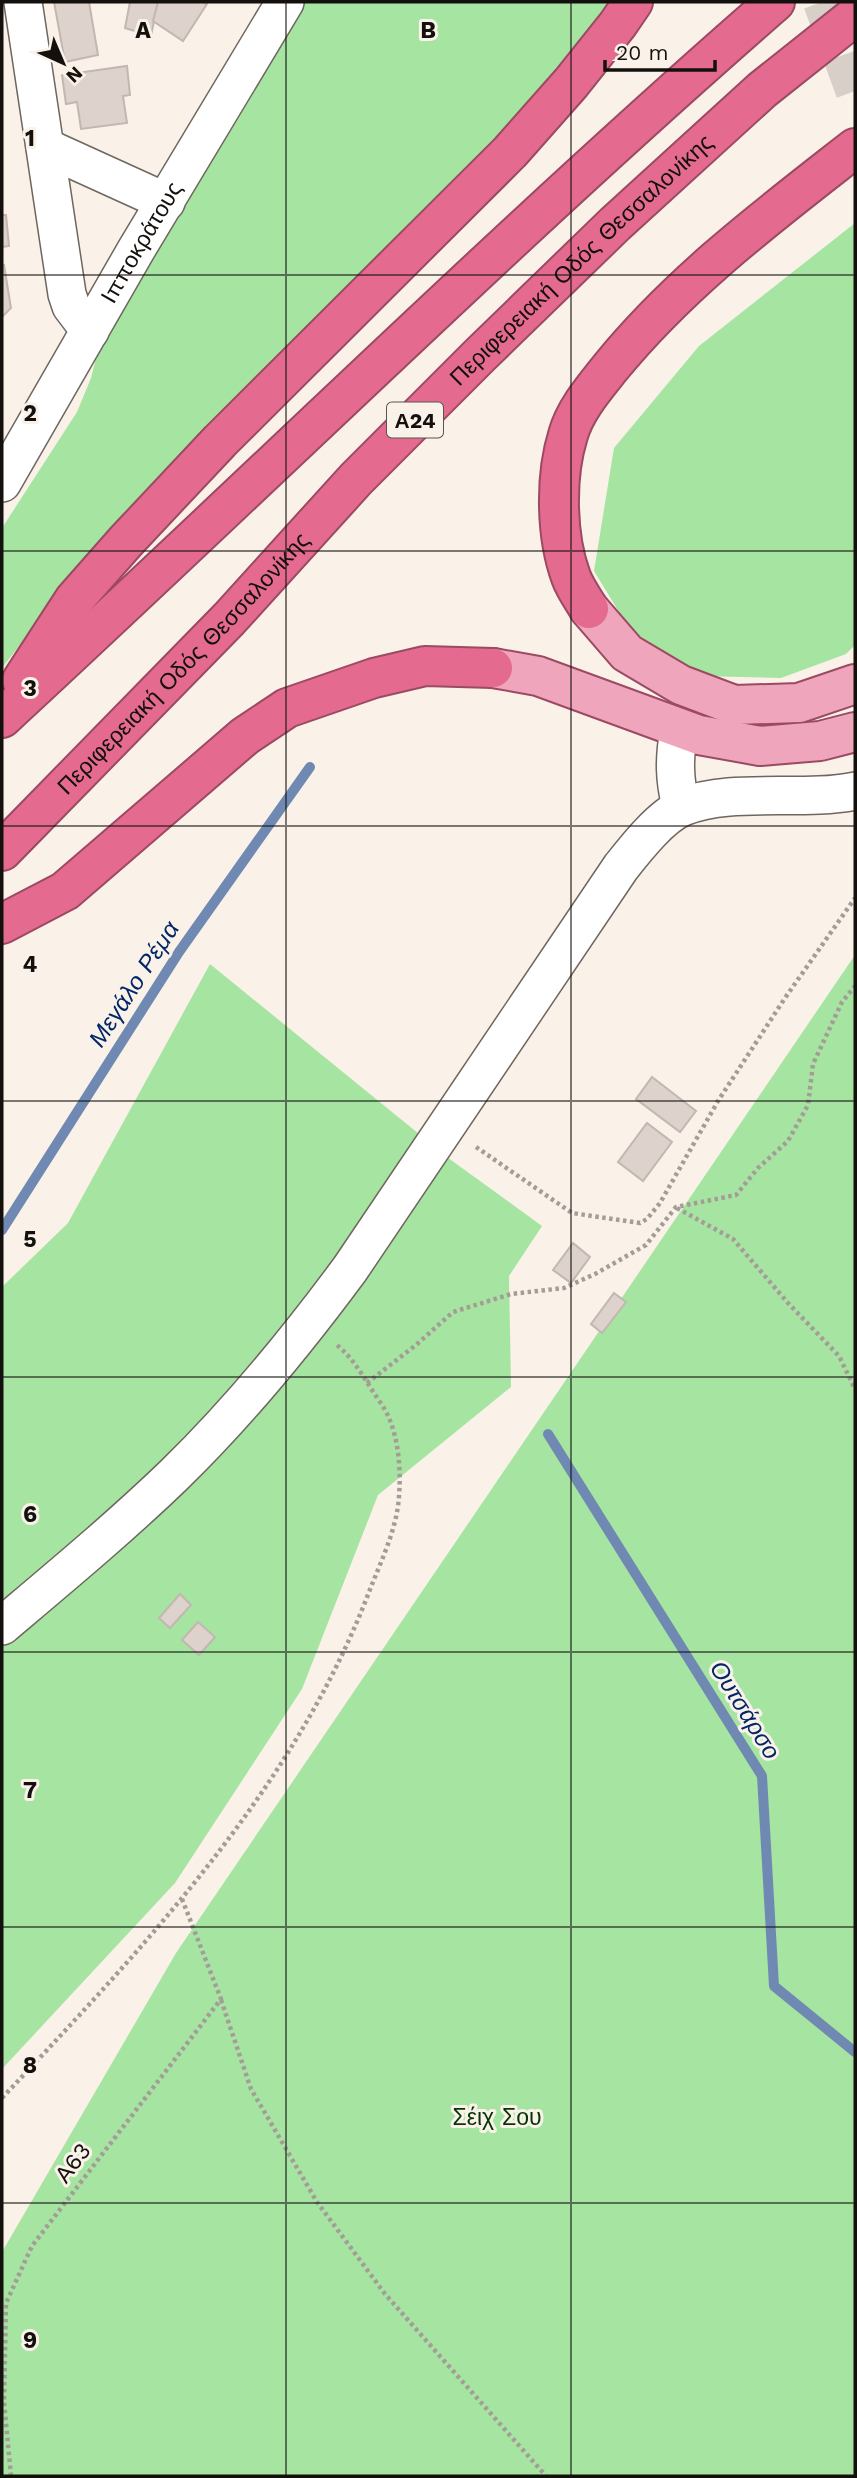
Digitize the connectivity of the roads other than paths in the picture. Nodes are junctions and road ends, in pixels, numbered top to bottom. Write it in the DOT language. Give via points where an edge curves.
graph roads {
  1 [pos="23,2"];
  2 [pos="285,2"];
  3 [pos="633,2"];
  4 [pos="775,2"];
  5 [pos="855,16"];
  6 [pos="45,147"];
  7 [pos="855,148"];
  8 [pos="166,202"];
  9 [pos="90,331"];
  10 [pos="2,483"];
  11 [pos="589,609"];
  12 [pos="493,668"];
  13 [pos="855,684"];
  14 [pos="2,711"];
  15 [pos="2,718"];
  16 [pos="679,729"];
  17 [pos="855,732"];
  18 [pos="855,792"];
  19 [pos="681,807"];
  20 [pos="2,851"];
  21 [pos="2,924"];
  22 [pos="2,1626"];
  1 -- 6 [label="street"];
  2 -- 8 [label="street, Ιπποκράτους"];
  3 -- 14 [label="highway" via="510,152 186,476 108,561 74,600"];
  4 -- 15 [label="highway, Α24" via="595,162"];
  5 -- 20 [label="highway, Περιφερειακή Οδός Θεσσαλονίκης / Α24" via="762,90 490,345"];
  6 -- 8 [label="street"];
  6 -- 9 [label="street" via="67,294"];
  7 -- 11 [label="highway" via="690,282 632,341 589,394 568,433 560,512 562,547 572,580"];
  8 -- 9 [label="street, Ιπποκράτους"];
  9 -- 10 [label="street, Ιπποκράτους"];
  11 -- 13 [label="main road" via="627,653 681,685 734,705 799,703"];
  12 -- 16 [label="main road" via="538,676"];
  12 -- 21 [label="highway" via="425,666 287,708 245,736 65,891"];
  16 -- 17 [label="main road" via="760,746 820,741"];
  16 -- 19 [label="street" via="674,759"];
  18 -- 19 [label="street" via="710,799"];
  19 -- 22 [label="street" via="648,834 621,867 310,1322 244,1402 174,1475"];
}
